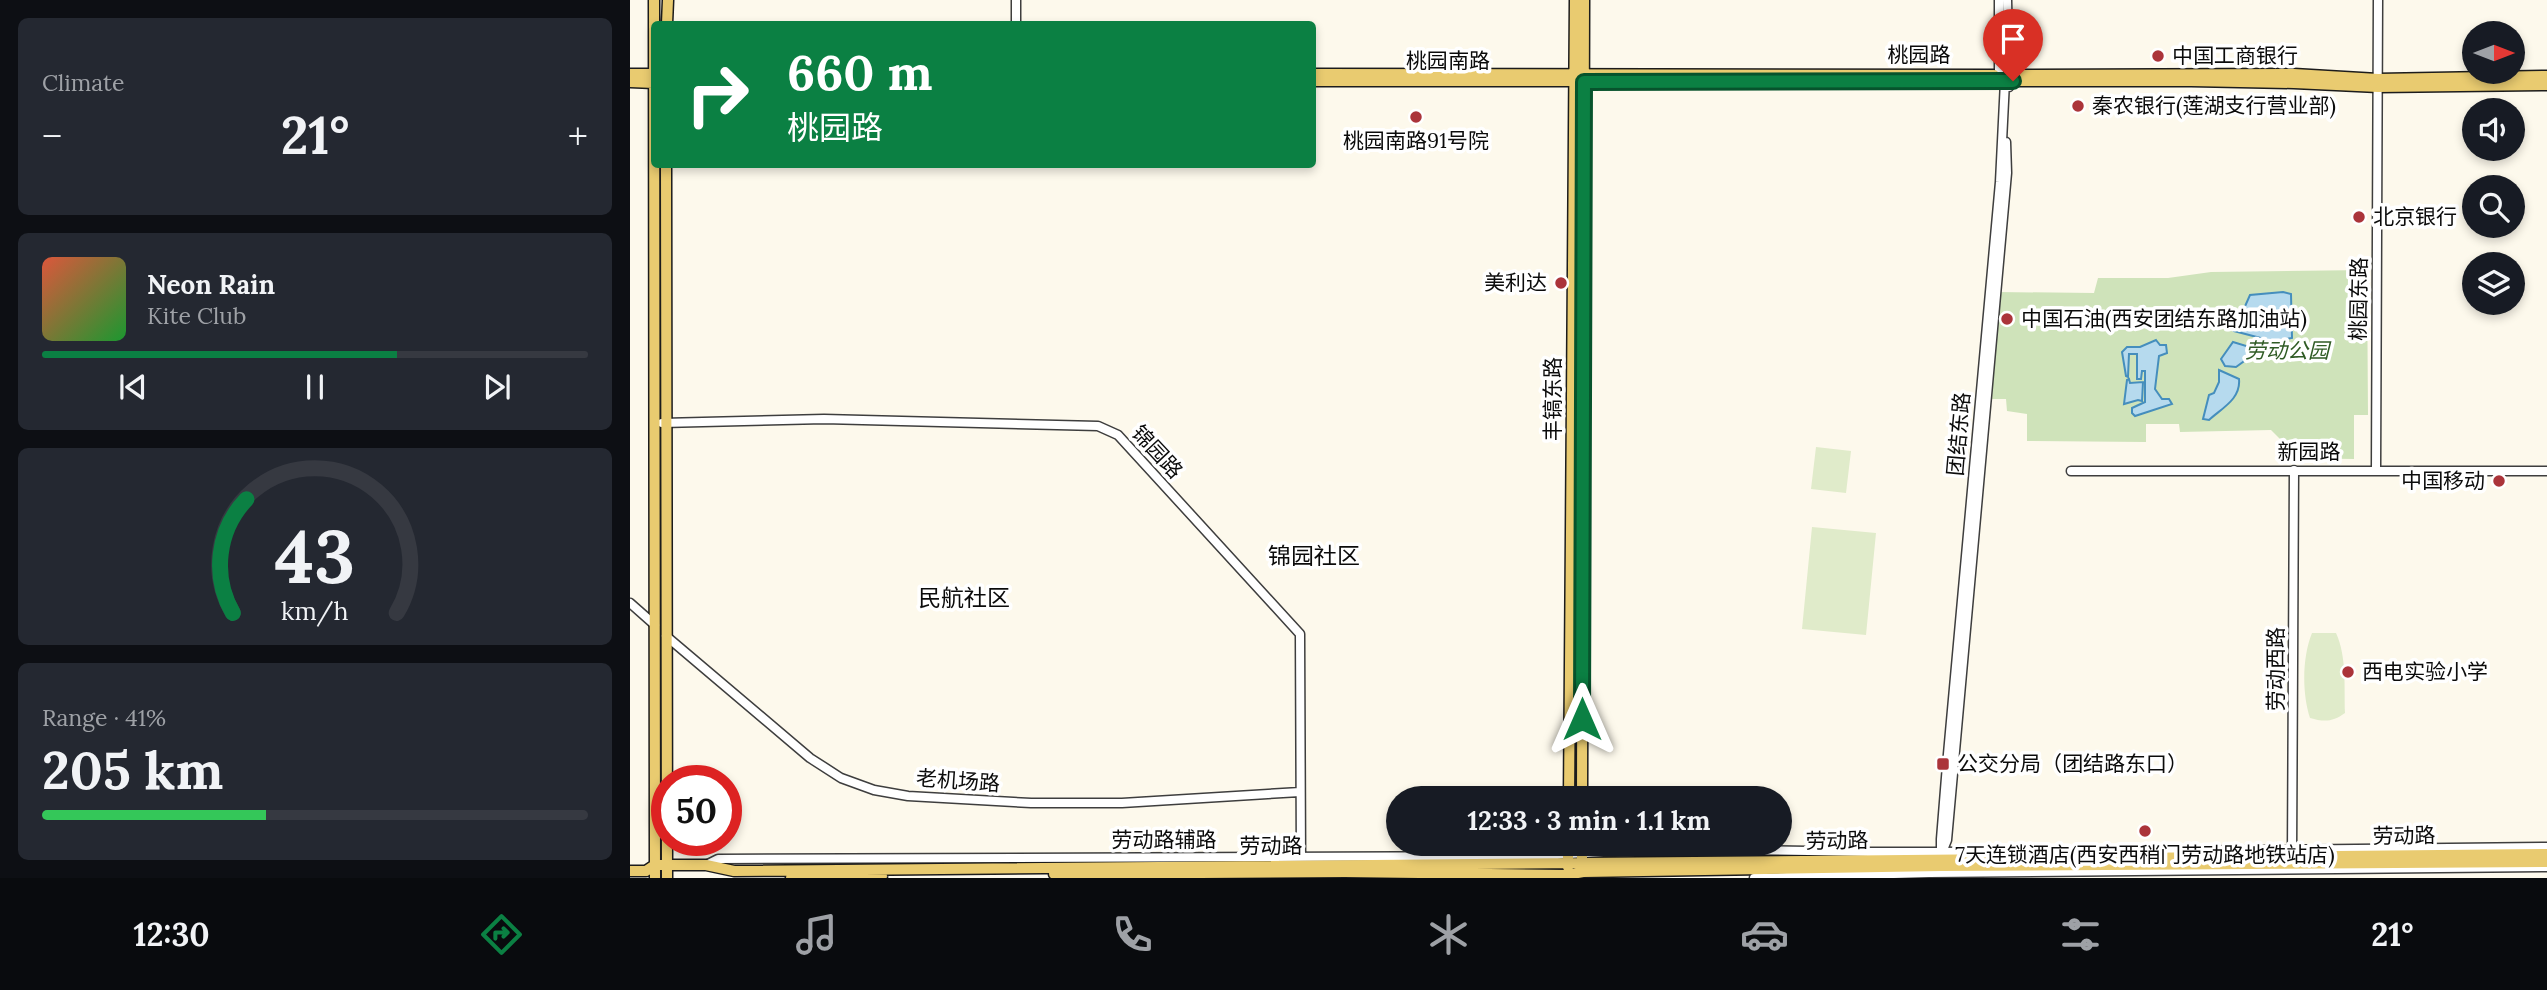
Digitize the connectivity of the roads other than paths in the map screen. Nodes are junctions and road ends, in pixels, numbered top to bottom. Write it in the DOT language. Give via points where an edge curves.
graph roads {
  1 [pos="654,0"];
  2 [pos="668,0"];
  3 [pos="1016,0"];
  4 [pos="1575,0"];
  5 [pos="1584,0"];
  6 [pos="1999,0"];
  7 [pos="2007,0"];
  8 [pos="2378,0"];
  9 [pos="654,21"];
  10 [pos="667,21"];
  11 [pos="1017,21"];
  12 [pos="630,74"];
  13 [pos="1316,74"];
  14 [pos="651,75"];
  15 [pos="2547,76"];
  16 [pos="1579,77"];
  17 [pos="2005,78"];
  18 [pos="1316,80"];
  19 [pos="630,82"];
  20 [pos="651,83"];
  21 [pos="2378,83"];
  22 [pos="2547,85"];
  23 [pos="656,168"];
  24 [pos="666,168"];
  25 [pos="661,423"];
  26 [pos="2294,470"];
  27 [pos="2376,470"];
  28 [pos="2071,471"];
  29 [pos="2547,471"];
  30 [pos="630,603"];
  31 [pos="655,625"];
  32 [pos="666,636"];
  33 [pos="1569,786"];
  34 [pos="1582,786"];
  35 [pos="1300,792"];
  36 [pos="2547,847"];
  37 [pos="2547,854"];
  38 [pos="2292,860"];
  39 [pos="1582,862"];
  40 [pos="2547,862"];
  41 [pos="1568,863"];
  42 [pos="1942,863"];
  43 [pos="655,865"];
  44 [pos="706,865"];
  45 [pos="2002,865"];
  46 [pos="667,866"];
  47 [pos="2547,867"];
  48 [pos="1300,868"];
  49 [pos="630,872"];
  50 [pos="988,874"];
  51 [pos="655,878"];
  52 [pos="667,878"];
  53 [pos="791,878"];
  54 [pos="1754,878"];
  1 -- 9 [label="main road"];
  2 -- 10 [label="main road"];
  3 -- 11 [label="street"];
  4 -- 16 [label="main road, 丰镐东路"];
  5 -- 16 [label="main road, 丰镐东路"];
  6 -- 17 [label="street, 团结东路"];
  7 -- 17 [label="street"];
  8 -- 21 [label="street, 桃园东路"];
  12 -- 14 [label="main road"];
  13 -- 16 [label="main road, 桃园南路"];
  15 -- 21 [label="main road, 桃园路"];
  16 -- 17 [label="main road, 桃园路"];
  16 -- 18 [label="main road, 桃园南路"];
  16 -- 33 [label="main road, 丰镐东路"];
  16 -- 34 [label="main road, 丰镐东路"];
  17 -- 21 [label="main road, 桃园路"];
  17 -- 42 [label="street, 团结东路"];
  19 -- 20 [label="main road"];
  21 -- 22 [label="main road, 桃园路"];
  21 -- 27 [label="street, 桃园东路"];
  23 -- 25 [label="main road"];
  24 -- 25 [label="main road"];
  25 -- 31 [label="main road"];
  25 -- 32 [label="main road"];
  25 -- 35 [label="street, 锦园路" via="824,418 1098,426 1118,435 1300,634"];
  26 -- 27 [label="street, 新园路"];
  26 -- 28 [label="street, 新园路"];
  26 -- 38 [label="street, 劳动西路"];
  27 -- 29 [label="street, 新园路"];
  30 -- 31 [label="street"];
  31 -- 43 [label="main road"];
  32 -- 35 [label="street, 老机场路" via="810,758 841,778 874,790 1031,803 1122,803"];
  32 -- 46 [label="main road"];
  35 -- 48 [label="street, 锦园路"];
  36 -- 38 [label="street"];
  37 -- 38 [label="main road, 劳动路"];
  38 -- 40 [label="main road, 劳动路"];
  38 -- 45 [label="main road, 劳动路"];
  38 -- 47 [label="street"];
  39 -- 41 [label="main road, 劳动路"];
  39 -- 42 [label="main road, 劳动路"];
  41 -- 48 [label="main road, 劳动路"];
  42 -- 45 [label="main road, 劳动路"];
  42 -- 54 [label="street"];
  43 -- 46 [label="main road, 劳动路"];
  43 -- 49 [label="main road"];
  43 -- 51 [label="main road"];
  44 -- 46 [label="main road, 劳动路"];
  44 -- 48 [label="street, 劳动路辅路" via="718,859"];
  44 -- 50 [label="main road, 劳动路" via="734,871"];
  46 -- 52 [label="main road"];
  48 -- 50 [label="main road, 劳动路"];
  50 -- 53 [label="main road, 劳动路"];
}
